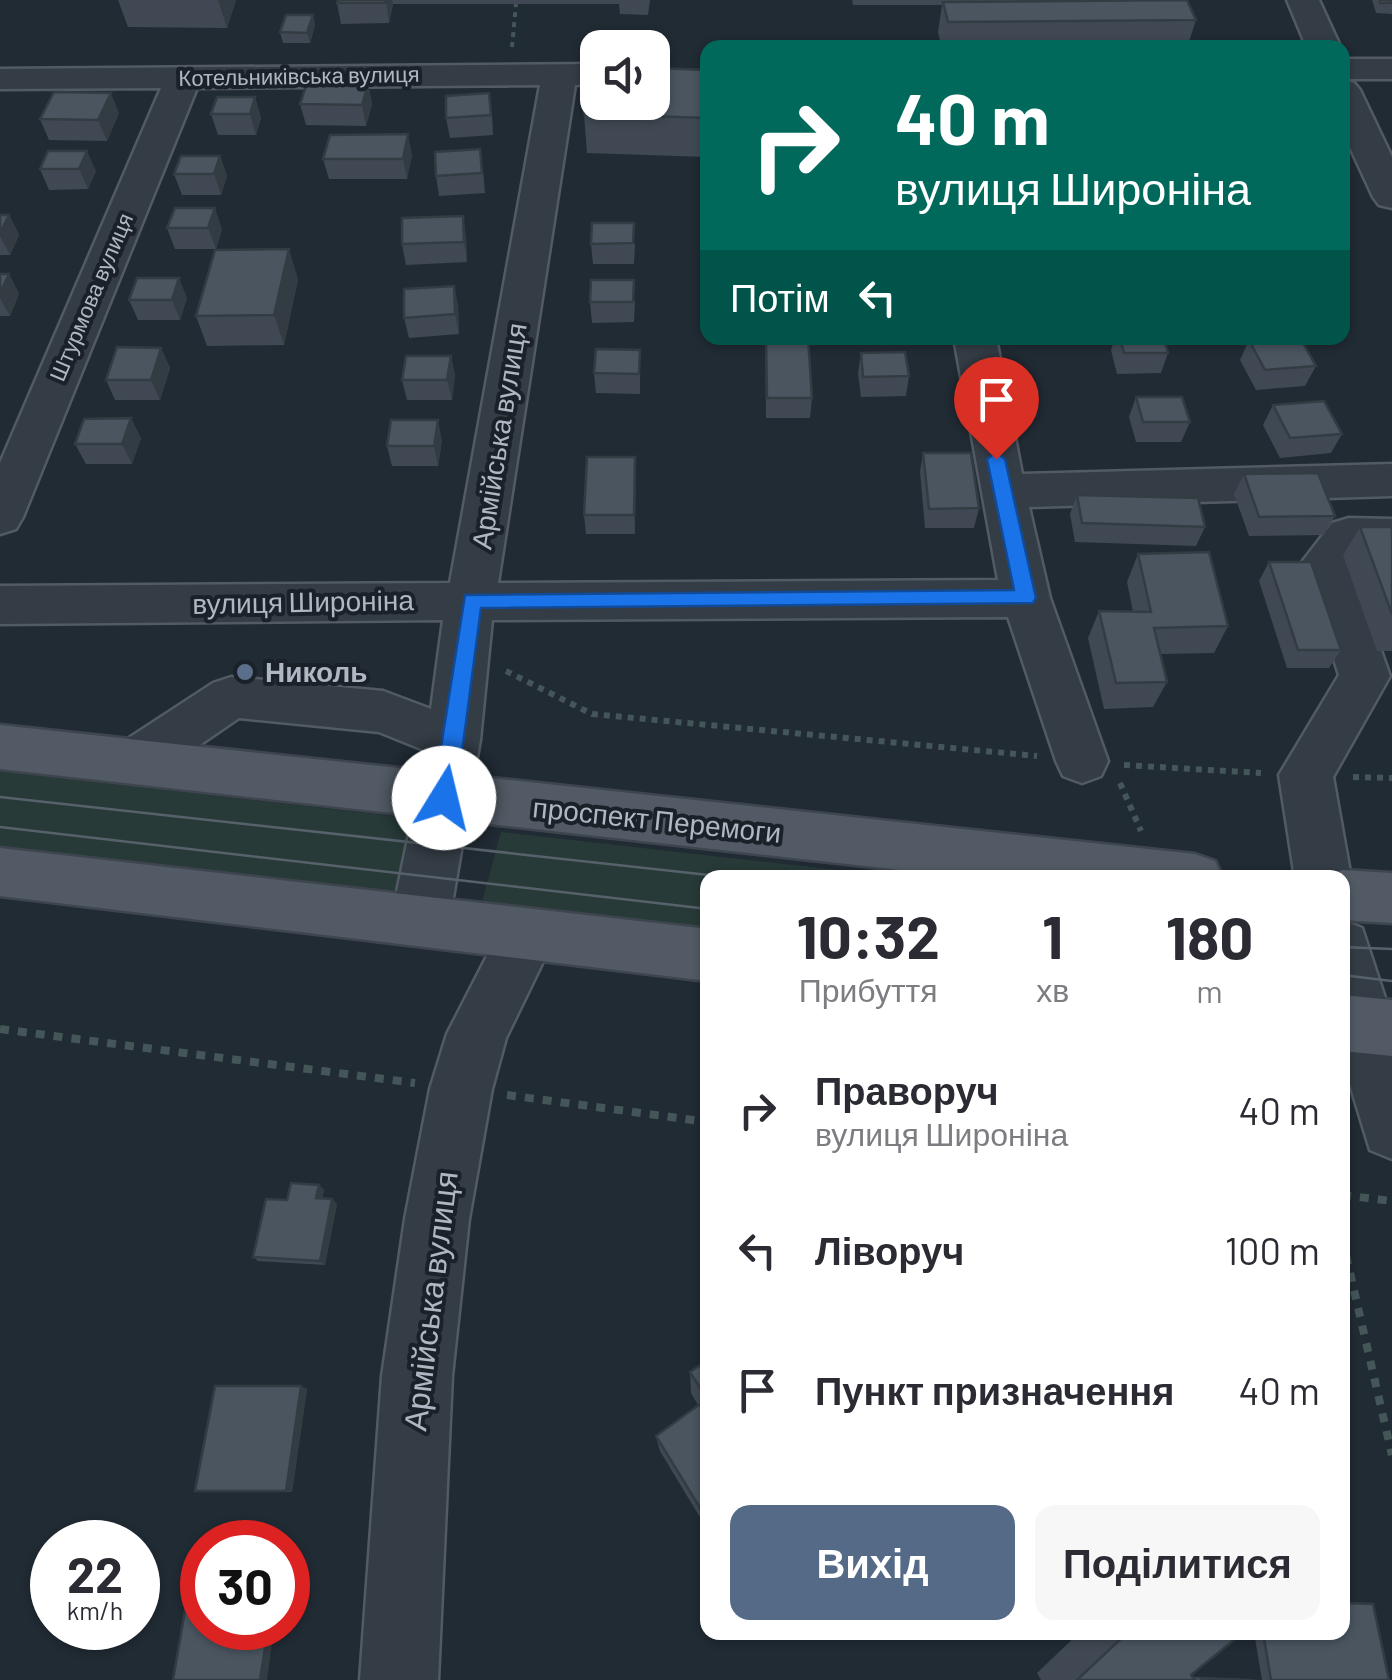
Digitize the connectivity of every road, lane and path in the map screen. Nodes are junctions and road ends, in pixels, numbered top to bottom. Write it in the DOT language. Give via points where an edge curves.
graph roads {
  1 [pos="1303,0"];
  2 [pos="516,4"];
  3 [pos="1320,40"];
  4 [pos="1350,69"];
  5 [pos="1392,69"];
  6 [pos="510,73"];
  7 [pos="578,74"];
  8 [pos="183,78"];
  9 [pos="0,79"];
  10 [pos="1350,107"];
  11 [pos="1392,197"];
  12 [pos="976,345"];
  13 [pos="1392,480"];
  14 [pos="1002,491"];
  15 [pos="0,517"];
  16 [pos="1392,536"];
  17 [pos="1026,598"];
  18 [pos="472,600"];
  19 [pos="0,606"];
  20 [pos="463,650"];
  21 [pos="1378,676"];
  22 [pos="454,740"];
  23 [pos="0,747"];
  24 [pos="134,762"];
  25 [pos="1097,762"];
  26 [pos="1306,775"];
  27 [pos="1392,778"];
  28 [pos="444,798"];
  29 [pos="1147,843"];
  30 [pos="1119,870"];
  31 [pos="1322,870"];
  32 [pos="0,872"];
  33 [pos="1350,895"];
  34 [pos="1392,898"];
  35 [pos="420,920"];
  36 [pos="526,936"];
  37 [pos="700,954"];
  38 [pos="1350,973"];
  39 [pos="1366,1026"];
  40 [pos="0,1029"];
  41 [pos="461,1088"];
  42 [pos="700,1121"];
  43 [pos="1392,1128"];
  44 [pos="1350,1196"];
  45 [pos="1392,1201"];
  46 [pos="1350,1273"];
  47 [pos="1392,1455"];
  48 [pos="399,1680"];
  1 -- 3 [label="street"];
  2 -- 6 [label="path"];
  4 -- 5 [label="street"];
  6 -- 7 [label="street, Котельниківська вулиця"];
  6 -- 8 [label="street, Котельниківська вулиця"];
  7 -- 18 [label="street, Армійська вулиця"];
  8 -- 9 [label="street, Котельниківська вулиця"];
  8 -- 15 [label="street, Штурмова вулиця"];
  10 -- 11 [label="street"];
  12 -- 14 [label="street"];
  13 -- 14 [label="street"];
  14 -- 17 [label="street"];
  16 -- 21 [label="street" via="1349,535 1326,562"];
  17 -- 18 [label="street, вулиця Широніна"];
  17 -- 25 [label="street"];
  18 -- 19 [label="street, вулиця Широніна"];
  18 -- 20 [label="street, Армійська вулиця"];
  20 -- 22 [label="street, Армійська вулиця"];
  20 -- 25 [label="path" via="592,714"];
  21 -- 26 [label="street"];
  22 -- 24 [label="street" via="383,712 231,698"];
  22 -- 28 [label="street, Армійська вулиця"];
  23 -- 24 [label="main road, проспект Перемоги"];
  24 -- 28 [label="main road, проспект Перемоги"];
  25 -- 26 [label="path"];
  25 -- 29 [label="path"];
  26 -- 27 [label="path"];
  26 -- 31 [label="street"];
  28 -- 30 [label="main road, проспект Перемоги"];
  28 -- 35 [label="street, Армійська вулиця"];
  32 -- 35 [label="main road"];
  33 -- 34 [label="main road"];
  35 -- 36 [label="main road"];
  36 -- 37 [label="main road"];
  36 -- 41 [label="street, Армійська вулиця" via="477,1034"];
  38 -- 39 [label="street"];
  39 -- 43 [label="street"];
  40 -- 41 [label="path"];
  41 -- 42 [label="path"];
  41 -- 48 [label="street, Армійська вулиця" via="416,1376"];
  44 -- 45 [label="path"];
  46 -- 47 [label="path"];
}
